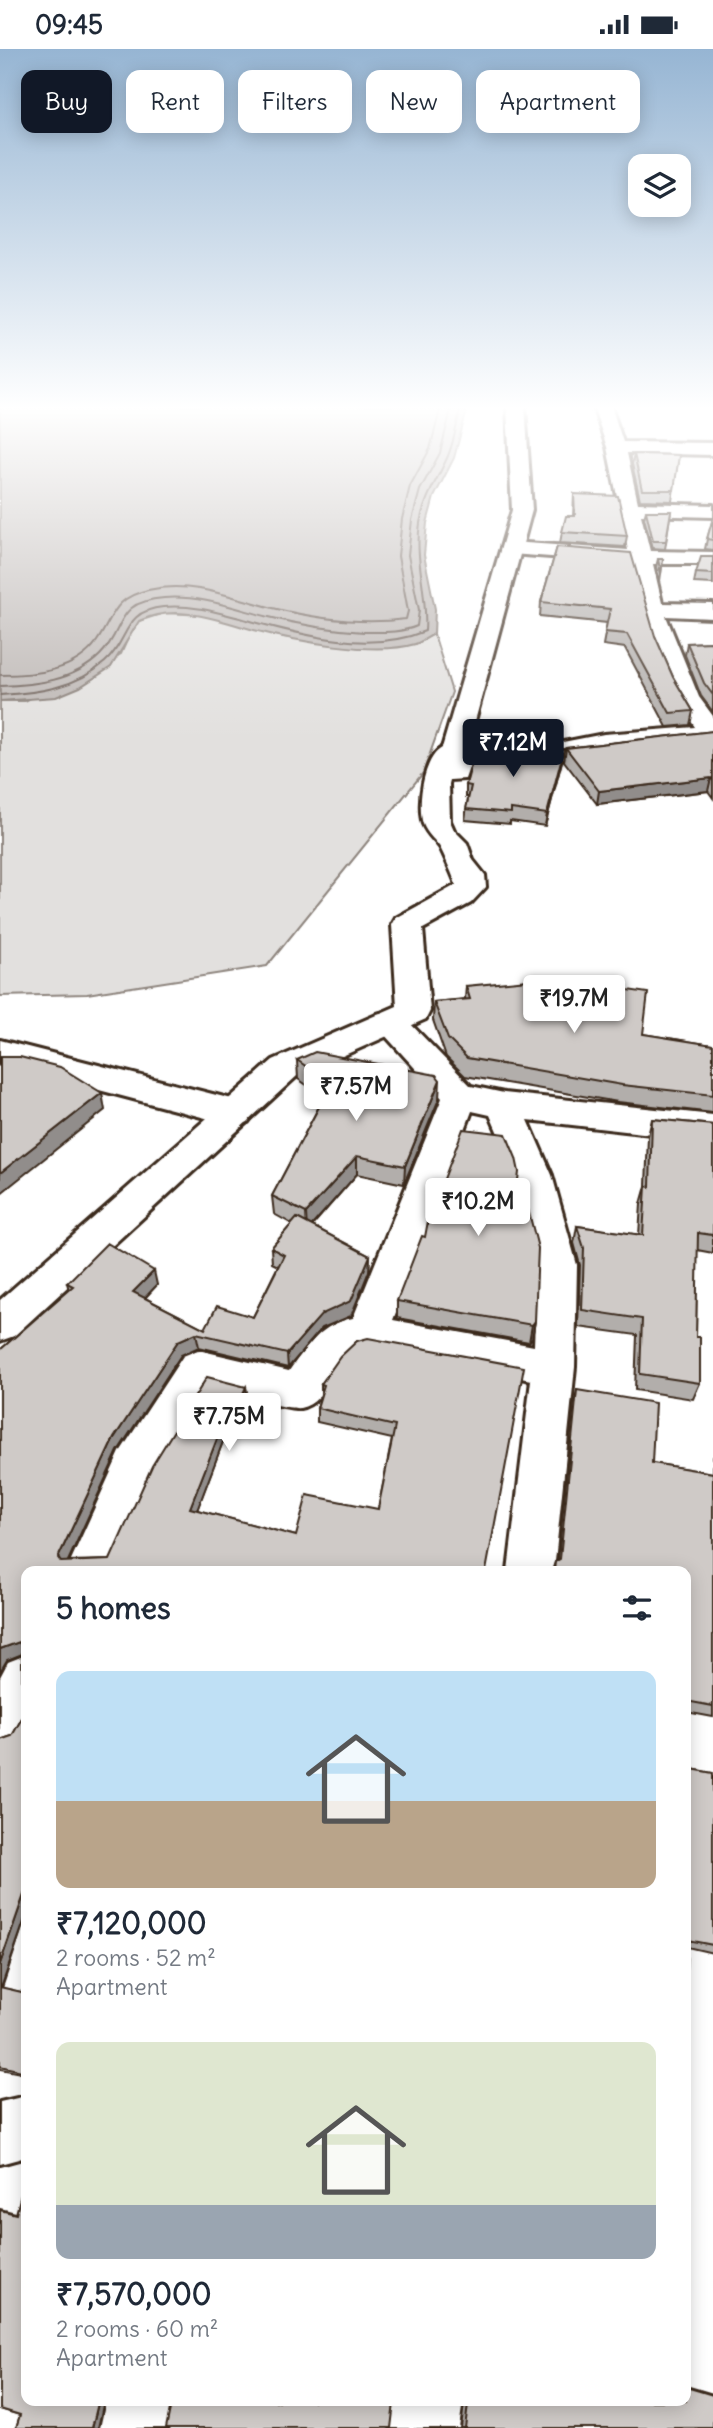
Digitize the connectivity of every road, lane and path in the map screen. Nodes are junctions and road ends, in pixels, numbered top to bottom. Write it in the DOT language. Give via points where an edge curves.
graph roads {
  1 [pos="520,517"];
  2 [pos="631,517"];
  3 [pos="511,548"];
  4 [pos="638,557"];
  5 [pos="713,558"];
  6 [pos="652,609"];
  7 [pos="713,611"];
  8 [pos="712,733"];
  9 [pos="455,749"];
  10 [pos="389,1022"];
  11 [pos="1,1052"];
  12 [pos="460,1096"];
  13 [pos="504,1105"];
  14 [pos="236,1113"];
  15 [pos="713,1128"];
  16 [pos="0,1324"];
  17 [pos="368,1332"];
  18 [pos="554,1367"];
  19 [pos="91,1566"];
  20 [pos="532,1566"];
  21 [pos="21,1689"];
  22 [pos="0,1725"];
  23 [pos="21,2128"];
  24 [pos="0,2133"];
  25 [pos="139,2406"];
  26 [pos="428,2406"];
  27 [pos="134,2428"];
  28 [pos="425,2428"];
  1 -- 3 [label="street"];
  2 -- 4 [label="street"];
  3 -- 4 [label="street"];
  3 -- 9 [label="street"];
  4 -- 5 [label="street"];
  4 -- 6 [label="street"];
  6 -- 7 [label="street"];
  6 -- 8 [label="street" via="687,698"];
  8 -- 9 [label="street" via="563,750"];
  9 -- 10 [label="street" via="439,769 436,821 470,875 471,887 407,925 414,1011"];
  10 -- 12 [label="street"];
  10 -- 14 [label="street" via="285,1068"];
  11 -- 14 [label="street"];
  12 -- 13 [label="street"];
  12 -- 17 [label="street"];
  13 -- 15 [label="street"];
  13 -- 18 [label="street" via="534,1175 557,1265"];
  14 -- 16 [label="street"];
  17 -- 18 [label="street"];
  17 -- 19 [label="street" via="345,1336 326,1352 298,1391 198,1368 136,1466"];
  18 -- 20 [label="street"];
  21 -- 22 [label="street"];
  23 -- 24 [label="street"];
  25 -- 27 [label="street"];
  26 -- 28 [label="street"];
}
